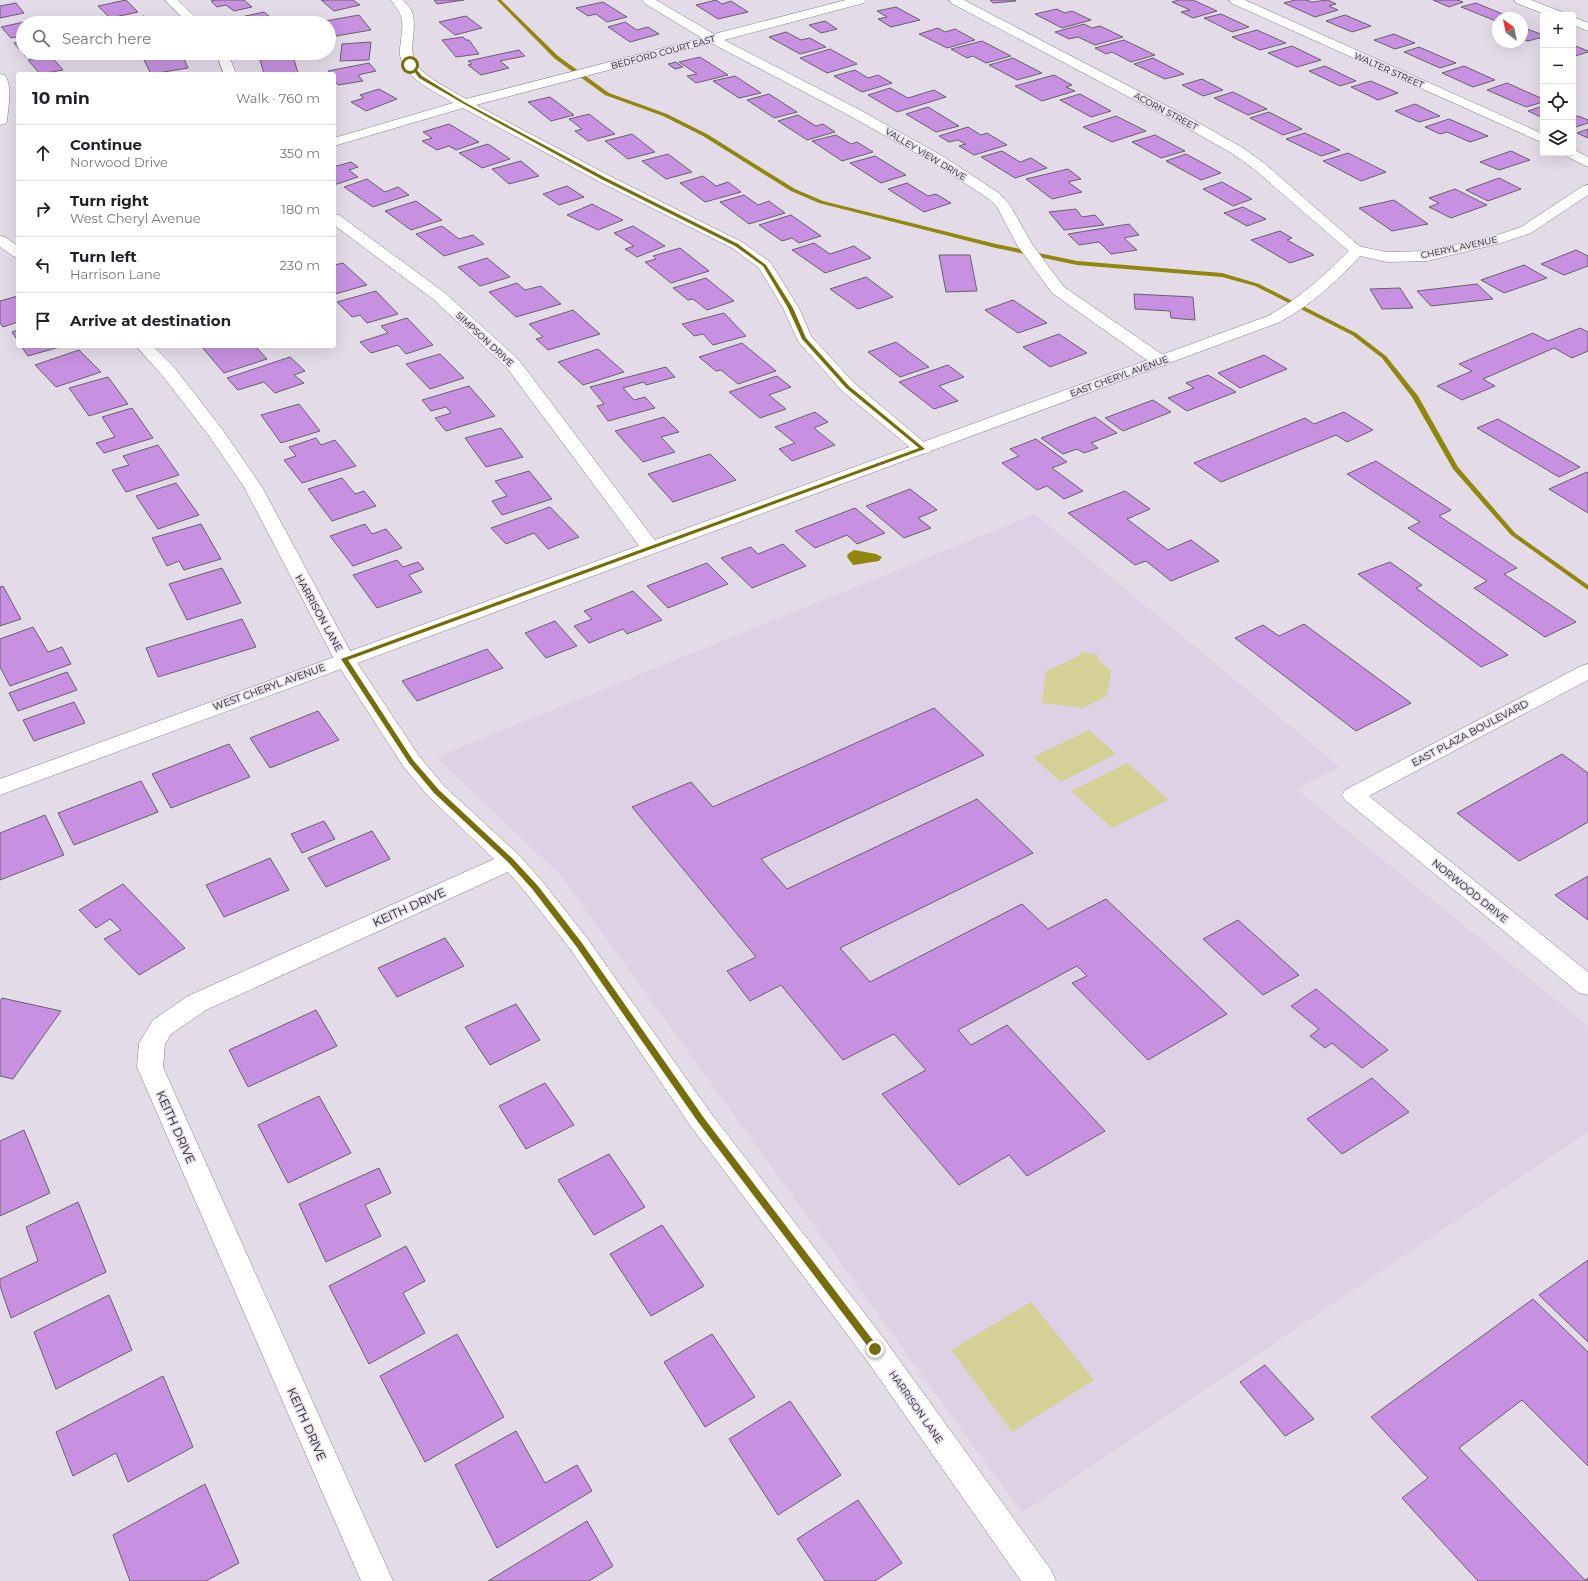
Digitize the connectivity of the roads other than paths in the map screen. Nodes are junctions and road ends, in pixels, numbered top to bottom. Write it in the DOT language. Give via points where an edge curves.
graph roads {
  1 [pos="171,0"];
  2 [pos="397,0"];
  3 [pos="648,0"];
  4 [pos="860,0"];
  5 [pos="955,0"];
  6 [pos="1235,0"];
  7 [pos="1520,0"];
  8 [pos="1550,12"];
  9 [pos="188,16"];
  10 [pos="1576,22"];
  11 [pos="1588,27"];
  12 [pos="713,39"];
  13 [pos="225,60"];
  14 [pos="229,72"];
  15 [pos="0,78"];
  16 [pos="465,104"];
  17 [pos="0,121"];
  18 [pos="1540,138"];
  19 [pos="336,141"];
  20 [pos="1576,156"];
  21 [pos="1588,163"];
  22 [pos="1588,189"];
  23 [pos="336,219"];
  24 [pos="1357,251"];
  25 [pos="146,348"];
  26 [pos="1160,361"];
  27 [pos="923,449"];
  28 [pos="650,547"];
  29 [pos="344,659"];
  30 [pos="1588,671"];
  31 [pos="0,787"];
  32 [pos="1353,795"];
  33 [pos="511,861"];
  34 [pos="1588,986"];
  35 [pos="377,1581"];
  36 [pos="1040,1581"];
  1 -- 9 [label="street"];
  2 -- 16 [label="street" via="406,11 409,25 406,54 410,65 421,77"];
  3 -- 12 [label="street, VALLEY VIEW DRIVE"];
  4 -- 12 [label="street, BEDFORD COURT EAST"];
  5 -- 24 [label="street, ACORN STREET" via="1238,151 1259,166"];
  6 -- 18 [label="street, WALTER STREET"];
  7 -- 8 [label="street"];
  10 -- 11 [label="street"];
  12 -- 16 [label="street, BEDFORD COURT EAST"];
  12 -- 26 [label="street, VALLEY VIEW DRIVE" via="855,112 939,160 988,192 1003,204 1025,245 1058,290"];
  13 -- 14 [label="street"];
  15 -- 17 [label="street" via="3,88"];
  16 -- 19 [label="street, BEDFORD COURT EAST"];
  16 -- 27 [label="street" via="603,178 737,245 765,266 791,308 804,338 848,387"];
  20 -- 21 [label="street"];
  22 -- 24 [label="street, CHERYL AVENUE" via="1526,230 1496,240 1427,256 1387,257"];
  23 -- 28 [label="street, SIMPSON DRIVE" via="439,296 512,364"];
  24 -- 26 [label="street, EAST CHERYL AVENUE" via="1319,290 1274,319"];
  25 -- 29 [label="street, HARRISON LANE" via="178,383 253,487"];
  26 -- 27 [label="street, EAST CHERYL AVENUE"];
  27 -- 28 [label="street, WEST CHERYL AVENUE"];
  28 -- 29 [label="street, WEST CHERYL AVENUE"];
  29 -- 31 [label="street, WEST CHERYL AVENUE"];
  29 -- 33 [label="street, HARRISON LANE" via="411,761 436,791"];
  30 -- 32 [label="street, EAST PLAZA BOULEVARD"];
  32 -- 34 [label="street, NORWOOD DRIVE"];
  33 -- 35 [label="street, KEITH DRIVE" via="197,1003 162,1026 152,1043 150,1067"];
  33 -- 36 [label="street, HARRISON LANE" via="579,944 701,1120 875,1349"];
}
